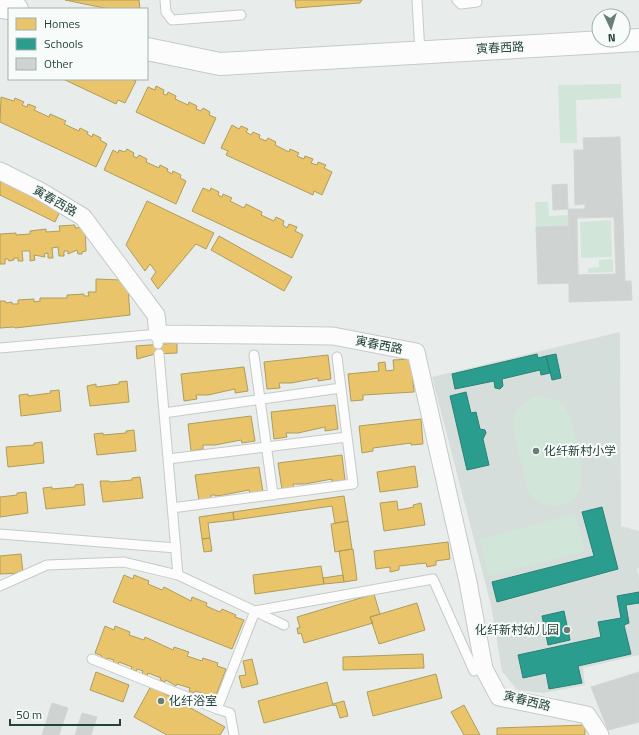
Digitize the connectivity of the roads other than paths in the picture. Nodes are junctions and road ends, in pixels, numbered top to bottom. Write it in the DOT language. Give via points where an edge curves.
graph roads {
  1 [pos="165,0"];
  2 [pos="417,0"];
  3 [pos="457,0"];
  4 [pos="477,2"];
  5 [pos="241,15"];
  6 [pos="639,40"];
  7 [pos="148,49"];
  8 [pos="420,53"];
  9 [pos="0,171"];
  10 [pos="158,339"];
  11 [pos="0,348"];
  12 [pos="159,354"];
  13 [pos="254,355"];
  14 [pos="337,357"];
  15 [pos="341,388"];
  16 [pos="260,400"];
  17 [pos="164,412"];
  18 [pos="347,437"];
  19 [pos="266,447"];
  20 [pos="168,459"];
  21 [pos="273,495"];
  22 [pos="172,508"];
  23 [pos="0,534"];
  24 [pos="176,548"];
  25 [pos="178,575"];
  26 [pos="0,586"];
  27 [pos="255,611"];
  28 [pos="284,625"];
  29 [pos="92,659"];
  30 [pos="474,671"];
  31 [pos="217,708"];
  32 [pos="234,735"];
  33 [pos="600,735"];
  1 -- 5 [label="lane" via="166,12 172,20"];
  2 -- 8 [label="lane"];
  3 -- 4 [label="lane" via="461,4"];
  6 -- 8 [label="street, 寅春西路"];
  7 -- 8 [label="street, 寅春西路" via="220,64"];
  9 -- 10 [label="street, 寅春西路" via="83,217 156,315"];
  10 -- 11 [label="lane"];
  10 -- 33 [label="street, 寅春西路" via="333,336 416,352 468,582 484,669 499,697 587,715"];
  12 -- 17 [label="lane"];
  13 -- 16 [label="lane"];
  14 -- 15 [label="lane"];
  15 -- 16 [label="lane"];
  15 -- 18 [label="lane"];
  16 -- 17 [label="lane"];
  16 -- 19 [label="lane"];
  17 -- 20 [label="lane"];
  18 -- 19 [label="lane"];
  18 -- 21 [label="lane" via="354,484"];
  19 -- 20 [label="lane"];
  19 -- 21 [label="lane"];
  20 -- 22 [label="lane"];
  21 -- 22 [label="lane"];
  22 -- 24 [label="lane"];
  23 -- 24 [label="lane"];
  24 -- 25 [label="lane"];
  25 -- 26 [label="lane" via="124,562 47,565"];
  25 -- 27 [label="lane"];
  27 -- 28 [label="lane"];
  27 -- 30 [label="lane" via="433,579"];
  27 -- 31 [label="lane"];
  29 -- 31 [label="lane"];
  31 -- 32 [label="lane" via="230,713"];
}
